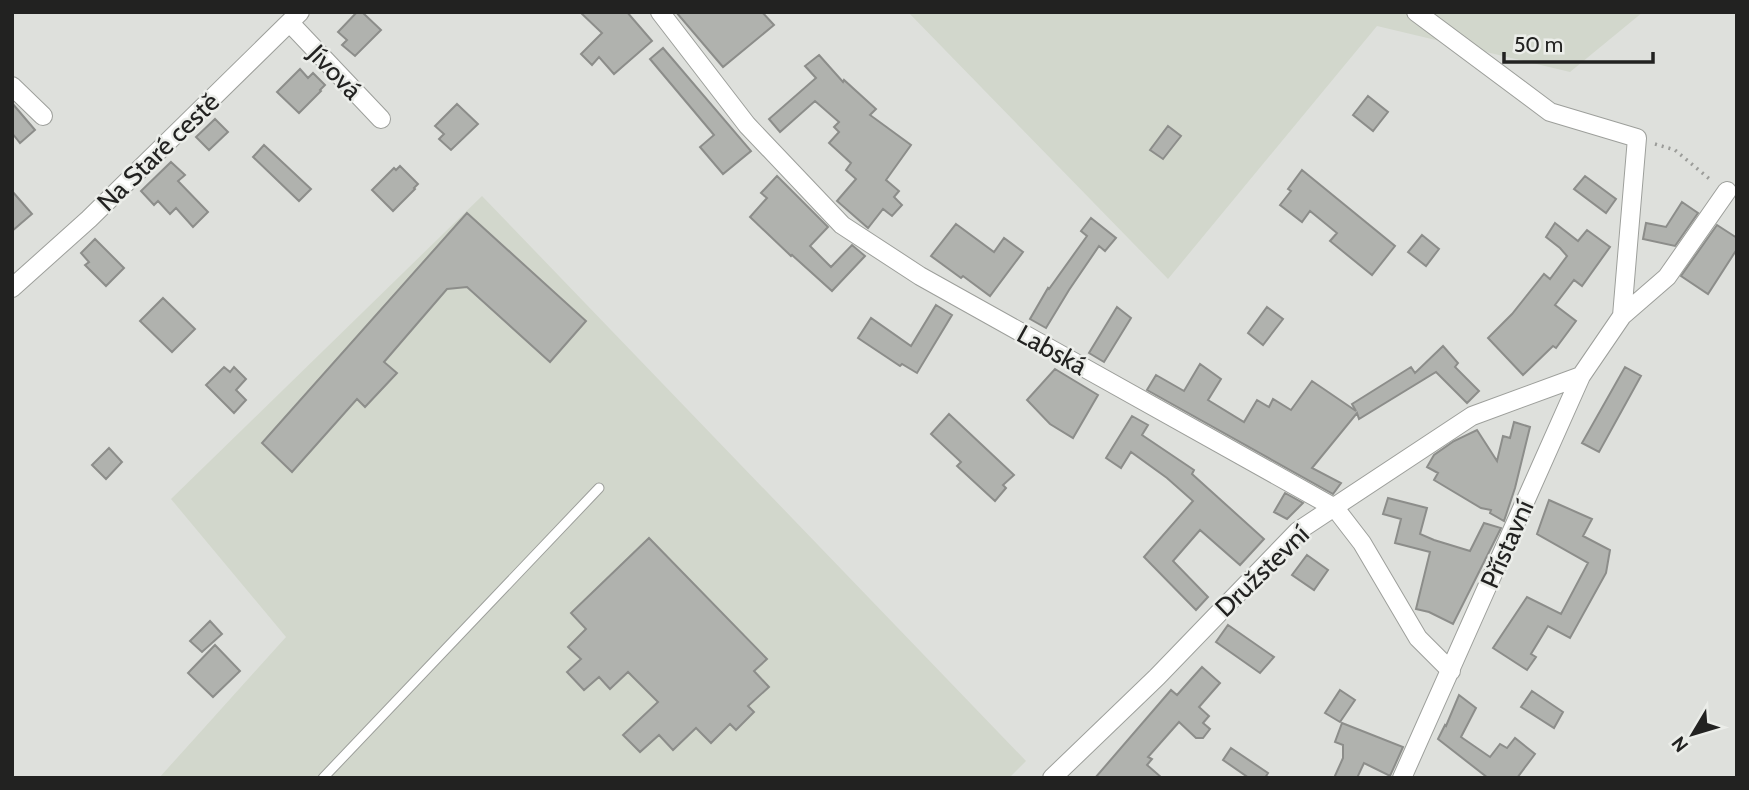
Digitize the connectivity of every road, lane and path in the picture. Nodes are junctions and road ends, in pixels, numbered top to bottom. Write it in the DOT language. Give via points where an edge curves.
graph roads {
  1 [pos="660,12"];
  2 [pos="1416,12"];
  3 [pos="295,18"];
  4 [pos="12,86"];
  5 [pos="43,116"];
  6 [pos="381,119"];
  7 [pos="1637,138"];
  8 [pos="1727,191"];
  9 [pos="12,288"];
  10 [pos="1622,316"];
  11 [pos="1581,376"];
  12 [pos="599,488"];
  13 [pos="1335,508"];
  14 [pos="1451,671"];
  15 [pos="323,778"];
  16 [pos="1052,778"];
  17 [pos="1402,778"];
  1 -- 13 [label="street, Labská" via="747,125 842,225 920,276"];
  2 -- 7 [label="street" via="1550,112"];
  3 -- 6 [label="street, Jívová"];
  3 -- 9 [label="street, Na Staré cestě"];
  4 -- 5 [label="street"];
  7 -- 8 [label="path" via="1675,150"];
  7 -- 10 [label="street, Přístavní"];
  8 -- 10 [label="street, Přístavní" via="1667,278"];
  10 -- 11 [label="street, Přístavní"];
  11 -- 13 [label="street, Družstevní" via="1472,416"];
  11 -- 14 [label="street, Přístavní"];
  12 -- 15 [label="lane"];
  13 -- 14 [label="street, Labská" via="1362,543 1418,638"];
  13 -- 16 [label="street, Družstevní" via="1298,531"];
  14 -- 17 [label="street, Přístavní"];
}
